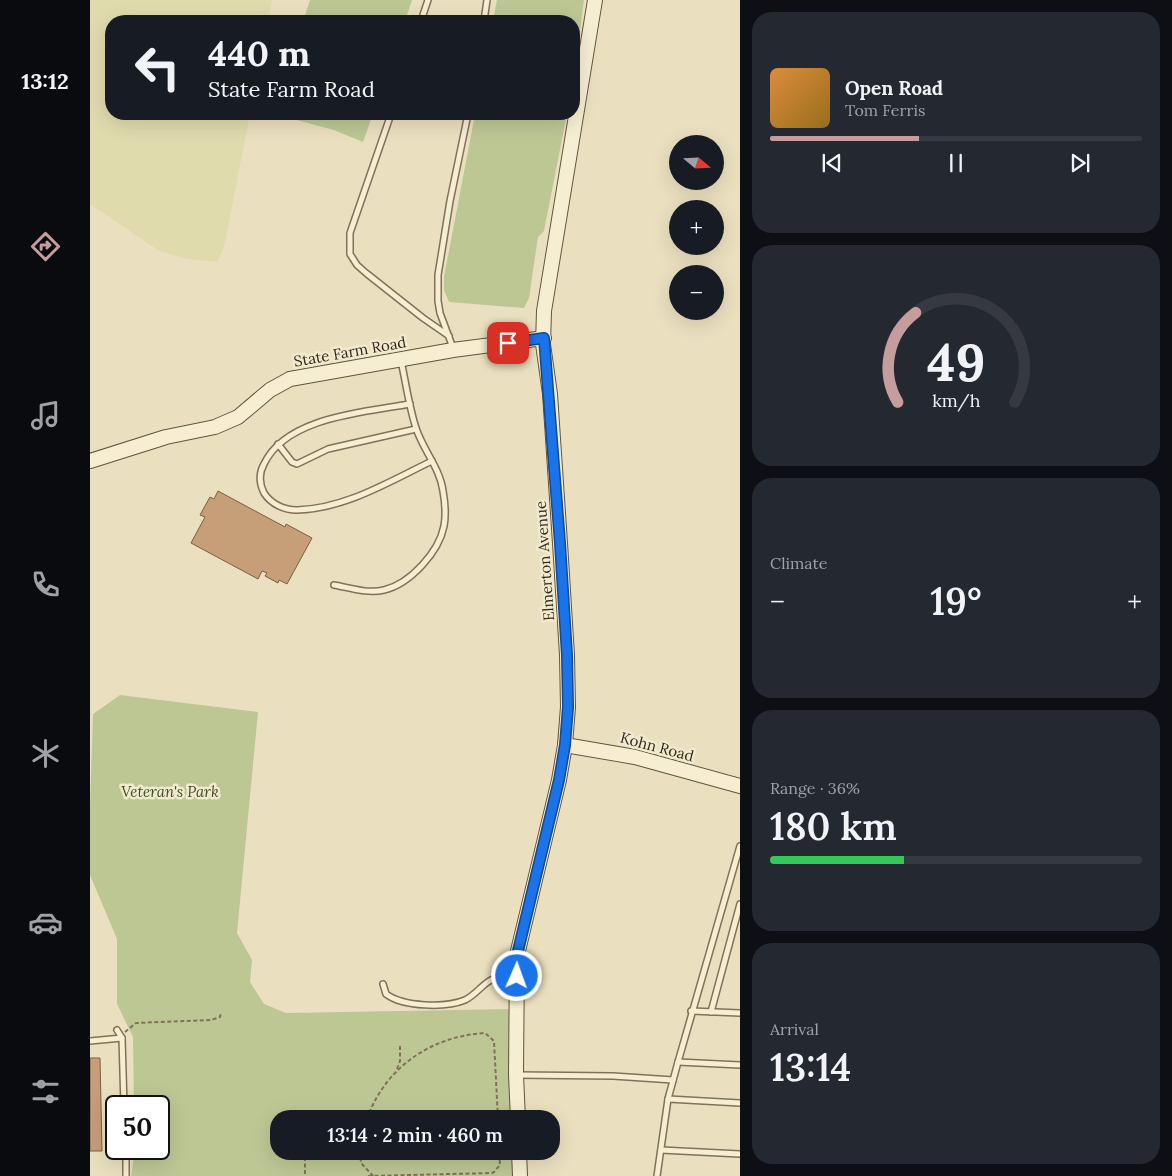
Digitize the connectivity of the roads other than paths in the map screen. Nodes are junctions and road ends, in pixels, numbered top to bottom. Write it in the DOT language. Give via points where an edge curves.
graph roads {
  1 [pos="428,0"];
  2 [pos="487,0"];
  3 [pos="594,0"];
  4 [pos="423,15"];
  5 [pos="485,15"];
  6 [pos="580,87"];
  7 [pos="389,120"];
  8 [pos="467,120"];
  9 [pos="575,120"];
  10 [pos="449,336"];
  11 [pos="544,338"];
  12 [pos="453,350"];
  13 [pos="401,360"];
  14 [pos="410,404"];
  15 [pos="416,429"];
  16 [pos="278,444"];
  17 [pos="90,461"];
  18 [pos="432,461"];
  19 [pos="334,585"];
  20 [pos="565,745"];
  21 [pos="740,786"];
  22 [pos="740,846"];
  23 [pos="736,867"];
  24 [pos="740,904"];
  25 [pos="517,976"];
  26 [pos="383,984"];
  27 [pos="691,1011"];
  28 [pos="711,1012"];
  29 [pos="740,1012"];
  30 [pos="117,1030"];
  31 [pos="122,1038"];
  32 [pos="90,1041"];
  33 [pos="678,1062"];
  34 [pos="740,1065"];
  35 [pos="516,1075"];
  36 [pos="673,1080"];
  37 [pos="124,1095"];
  38 [pos="668,1099"];
  39 [pos="740,1103"];
  40 [pos="518,1110"];
  41 [pos="661,1150"];
  42 [pos="740,1154"];
  43 [pos="126,1160"];
  44 [pos="519,1160"];
  45 [pos="126,1176"];
  46 [pos="520,1176"];
  47 [pos="657,1176"];
  1 -- 4 [label="lane"];
  2 -- 5 [label="lane"];
  3 -- 6 [label="main road, Elmerton Avenue"];
  7 -- 10 [label="lane" via="350,233 350,254 366,273"];
  8 -- 10 [label="lane" via="438,275 440,314"];
  9 -- 11 [label="main road, Elmerton Avenue" via="544,311"];
  10 -- 12 [label="lane"];
  11 -- 12 [label="main road, State Farm Road"];
  11 -- 20 [label="main road, Elmerton Avenue" via="567,655"];
  12 -- 13 [label="main road, State Farm Road"];
  13 -- 14 [label="lane"];
  13 -- 17 [label="main road, State Farm Road" via="290,379 270,390 238,417 215,427 166,437"];
  14 -- 15 [label="lane"];
  14 -- 16 [label="lane" via="328,419 299,430"];
  15 -- 16 [label="lane" via="328,450 297,464"];
  15 -- 18 [label="lane"];
  16 -- 18 [label="lane" via="262,467 260,481 265,494 284,509 314,508 351,499"];
  18 -- 19 [label="lane" via="443,489 444,527 423,566 405,582 383,590 364,591"];
  20 -- 21 [label="main road, Kohn Road" via="636,757"];
  20 -- 25 [label="main road, Elmerton Avenue" via="517,955"];
  22 -- 23 [label="lane"];
  23 -- 27 [label="lane"];
  24 -- 28 [label="lane"];
  25 -- 26 [label="lane" via="492,979 471,997 450,1004 400,1001 386,994"];
  25 -- 35 [label="main road, Elmerton Avenue"];
  27 -- 28 [label="lane"];
  27 -- 33 [label="lane"];
  28 -- 29 [label="lane"];
  30 -- 31 [label="lane"];
  31 -- 32 [label="lane"];
  31 -- 37 [label="lane"];
  33 -- 34 [label="lane"];
  33 -- 36 [label="lane"];
  35 -- 36 [label="lane"];
  35 -- 40 [label="main road, Elmerton Avenue"];
  36 -- 38 [label="lane"];
  38 -- 39 [label="lane"];
  38 -- 41 [label="lane"];
  41 -- 42 [label="lane"];
  41 -- 47 [label="lane"];
  43 -- 45 [label="lane"];
  44 -- 46 [label="main road"];
}
